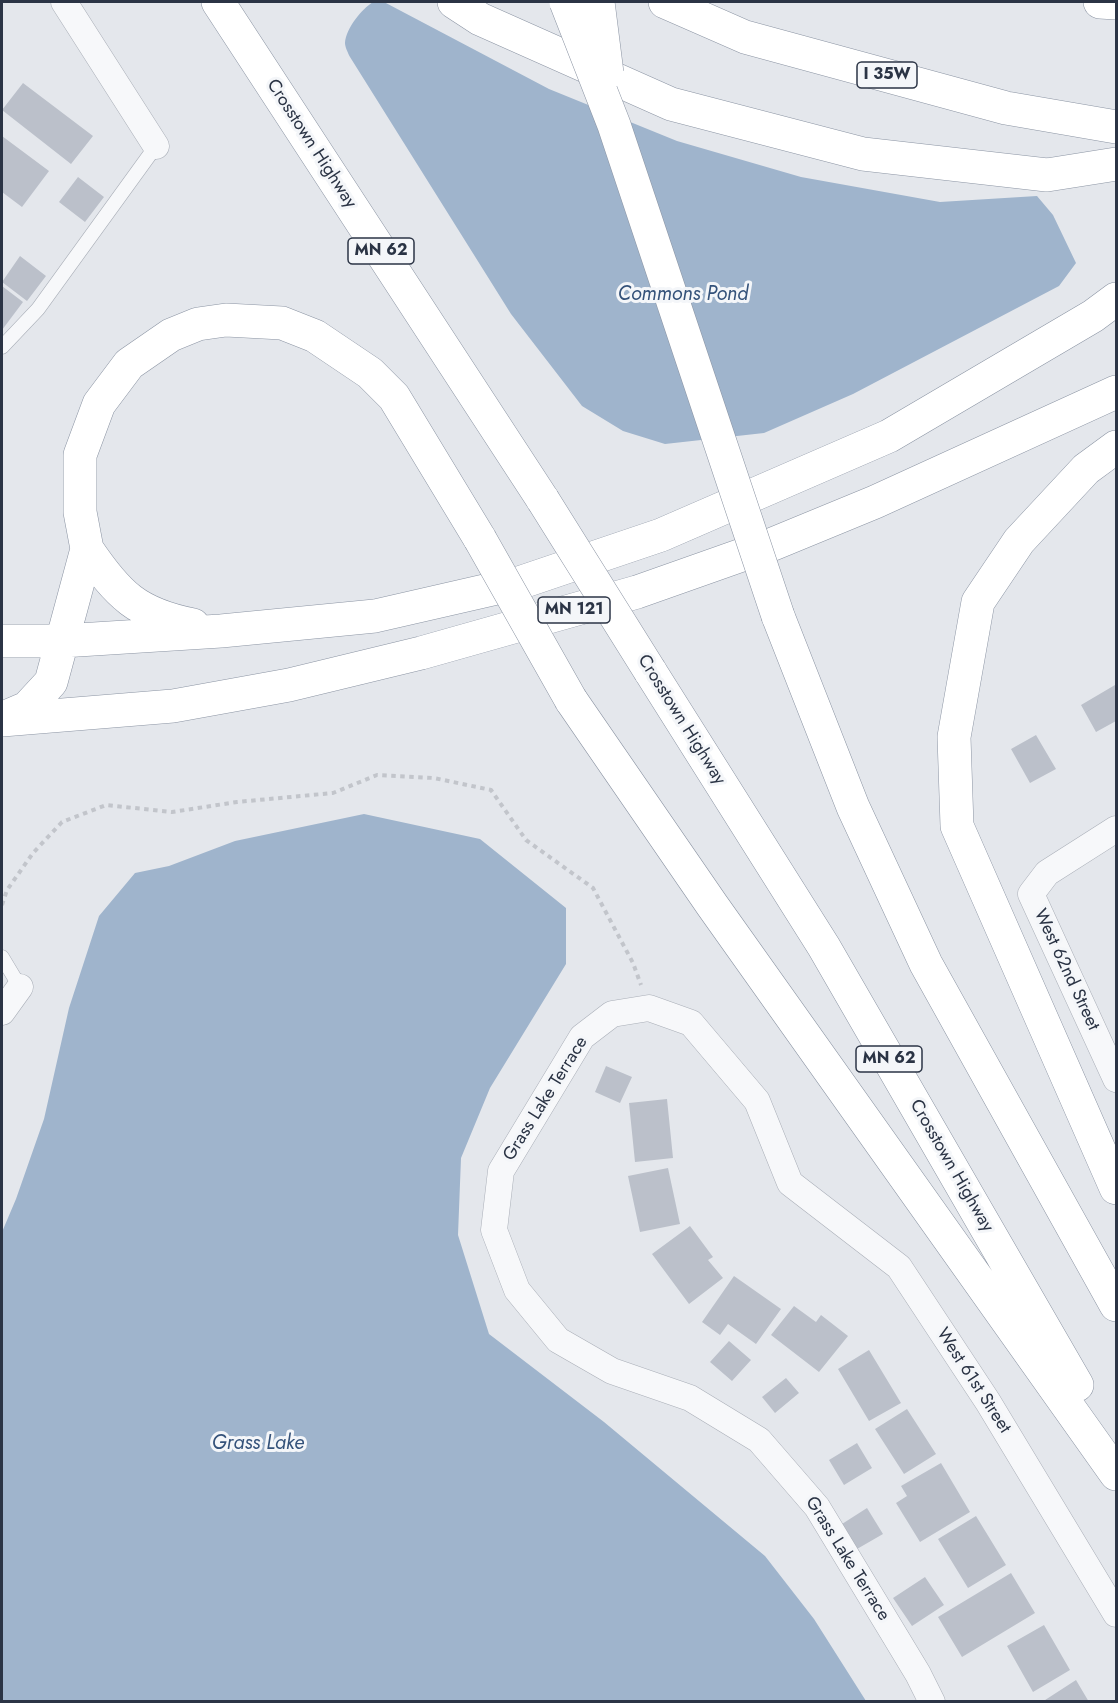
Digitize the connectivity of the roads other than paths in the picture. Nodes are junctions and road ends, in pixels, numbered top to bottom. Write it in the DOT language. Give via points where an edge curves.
graph roads {
  1 [pos="64,2"];
  2 [pos="218,2"];
  3 [pos="454,2"];
  4 [pos="566,2"];
  5 [pos="597,2"];
  6 [pos="665,2"];
  7 [pos="1100,2"];
  8 [pos="1116,3"];
  9 [pos="614,125"];
  10 [pos="1116,126"];
  11 [pos="156,146"];
  12 [pos="1116,164"];
  13 [pos="1105,308"];
  14 [pos="2,347"];
  15 [pos="1116,392"];
  16 [pos="1116,447"];
  17 [pos="87,549"];
  18 [pos="221,631"];
  19 [pos="2,641"];
  20 [pos="62,641"];
  21 [pos="2,719"];
  22 [pos="1116,829"];
  23 [pos="2,957"];
  24 [pos="20,987"];
  25 [pos="2,1012"];
  26 [pos="1116,1078"];
  27 [pos="790,1183"];
  28 [pos="1116,1188"];
  29 [pos="1116,1305"];
  30 [pos="1116,1455"];
  31 [pos="1116,1474"];
  32 [pos="1116,1614"];
  33 [pos="932,1701"];
  1 -- 11 [label="street"];
  2 -- 30 [label="highway, Crosstown Highway / MN 62, bridge" via="543,500 825,947"];
  3 -- 12 [label="highway" via="480,19 671,104 863,154 1047,175"];
  4 -- 9 [label="highway, bridge"];
  5 -- 9 [label="highway, bridge"];
  6 -- 10 [label="highway, I 35W" via="745,37 1006,108"];
  7 -- 8 [label="highway"];
  9 -- 29 [label="highway, bridge" via="778,616 853,807 926,964"];
  11 -- 14 [label="lane" via="38,309"];
  13 -- 18 [label="highway, MN 121" via="890,436 661,535 519,583 375,616"];
  15 -- 21 [label="highway, MN 121" via="875,502 773,544 637,592 421,653 289,685 173,706"];
  16 -- 28 [label="highway" via="1086,469 1019,541 978,602 954,737 957,826"];
  17 -- 18 [label="highway" via="109,582 139,607 168,620"];
  17 -- 20 [label="highway"];
  17 -- 31 [label="highway, bridge" via="80,512 80,454 99,404 129,364 171,335 198,324 226,320 282,323 315,336 370,373 394,397 571,700"];
  18 -- 20 [label="highway, MN 121"];
  19 -- 20 [label="highway, MN 121"];
  20 -- 21 [label="highway" via="51,682 27,708"];
  22 -- 26 [label="street, West 62nd Street" via="1047,873 1031,894"];
  23 -- 24 [label="lane"];
  24 -- 25 [label="street"];
  27 -- 32 [label="street, West 61st Street" via="899,1267 988,1401"];
  27 -- 33 [label="street, Grass Lake Terrace" via="757,1101 691,1023 649,1008 612,1014 582,1037 501,1170 494,1230 517,1290 558,1340 612,1371 690,1398 759,1440 817,1507"];
}
